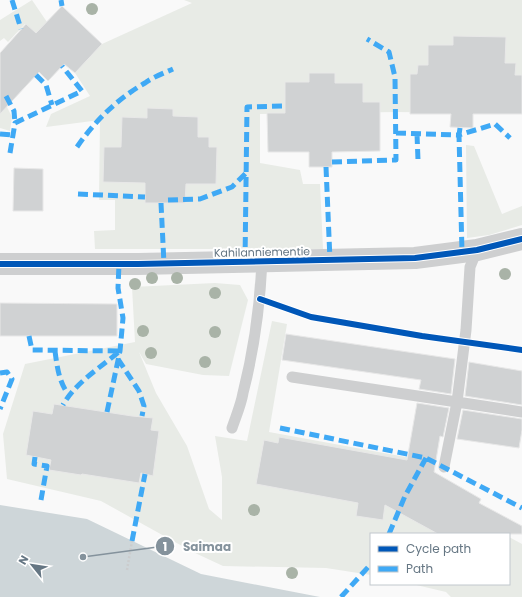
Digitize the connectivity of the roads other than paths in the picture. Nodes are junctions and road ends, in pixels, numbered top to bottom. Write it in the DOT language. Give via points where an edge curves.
graph roads {
  1 [pos="522,239"];
  2 [pos="477,250"];
  3 [pos="262,262"];
  4 [pos="0,264"];
  5 [pos="292,377"];
  6 [pos="457,402"];
  7 [pos="522,412"];
  8 [pos="232,428"];
  9 [pos="444,467"];
  1 -- 2 [label="street, Kahilanniementie"];
  2 -- 3 [label="street, Kahilanniementie" via="415,258"];
  2 -- 6 [label="lane" via="470,267 466,330"];
  3 -- 4 [label="street, Kahilanniementie"];
  3 -- 8 [label="lane" via="260,299 253,342 243,394"];
  5 -- 6 [label="lane"];
  6 -- 7 [label="lane"];
  6 -- 9 [label="lane"];
}
